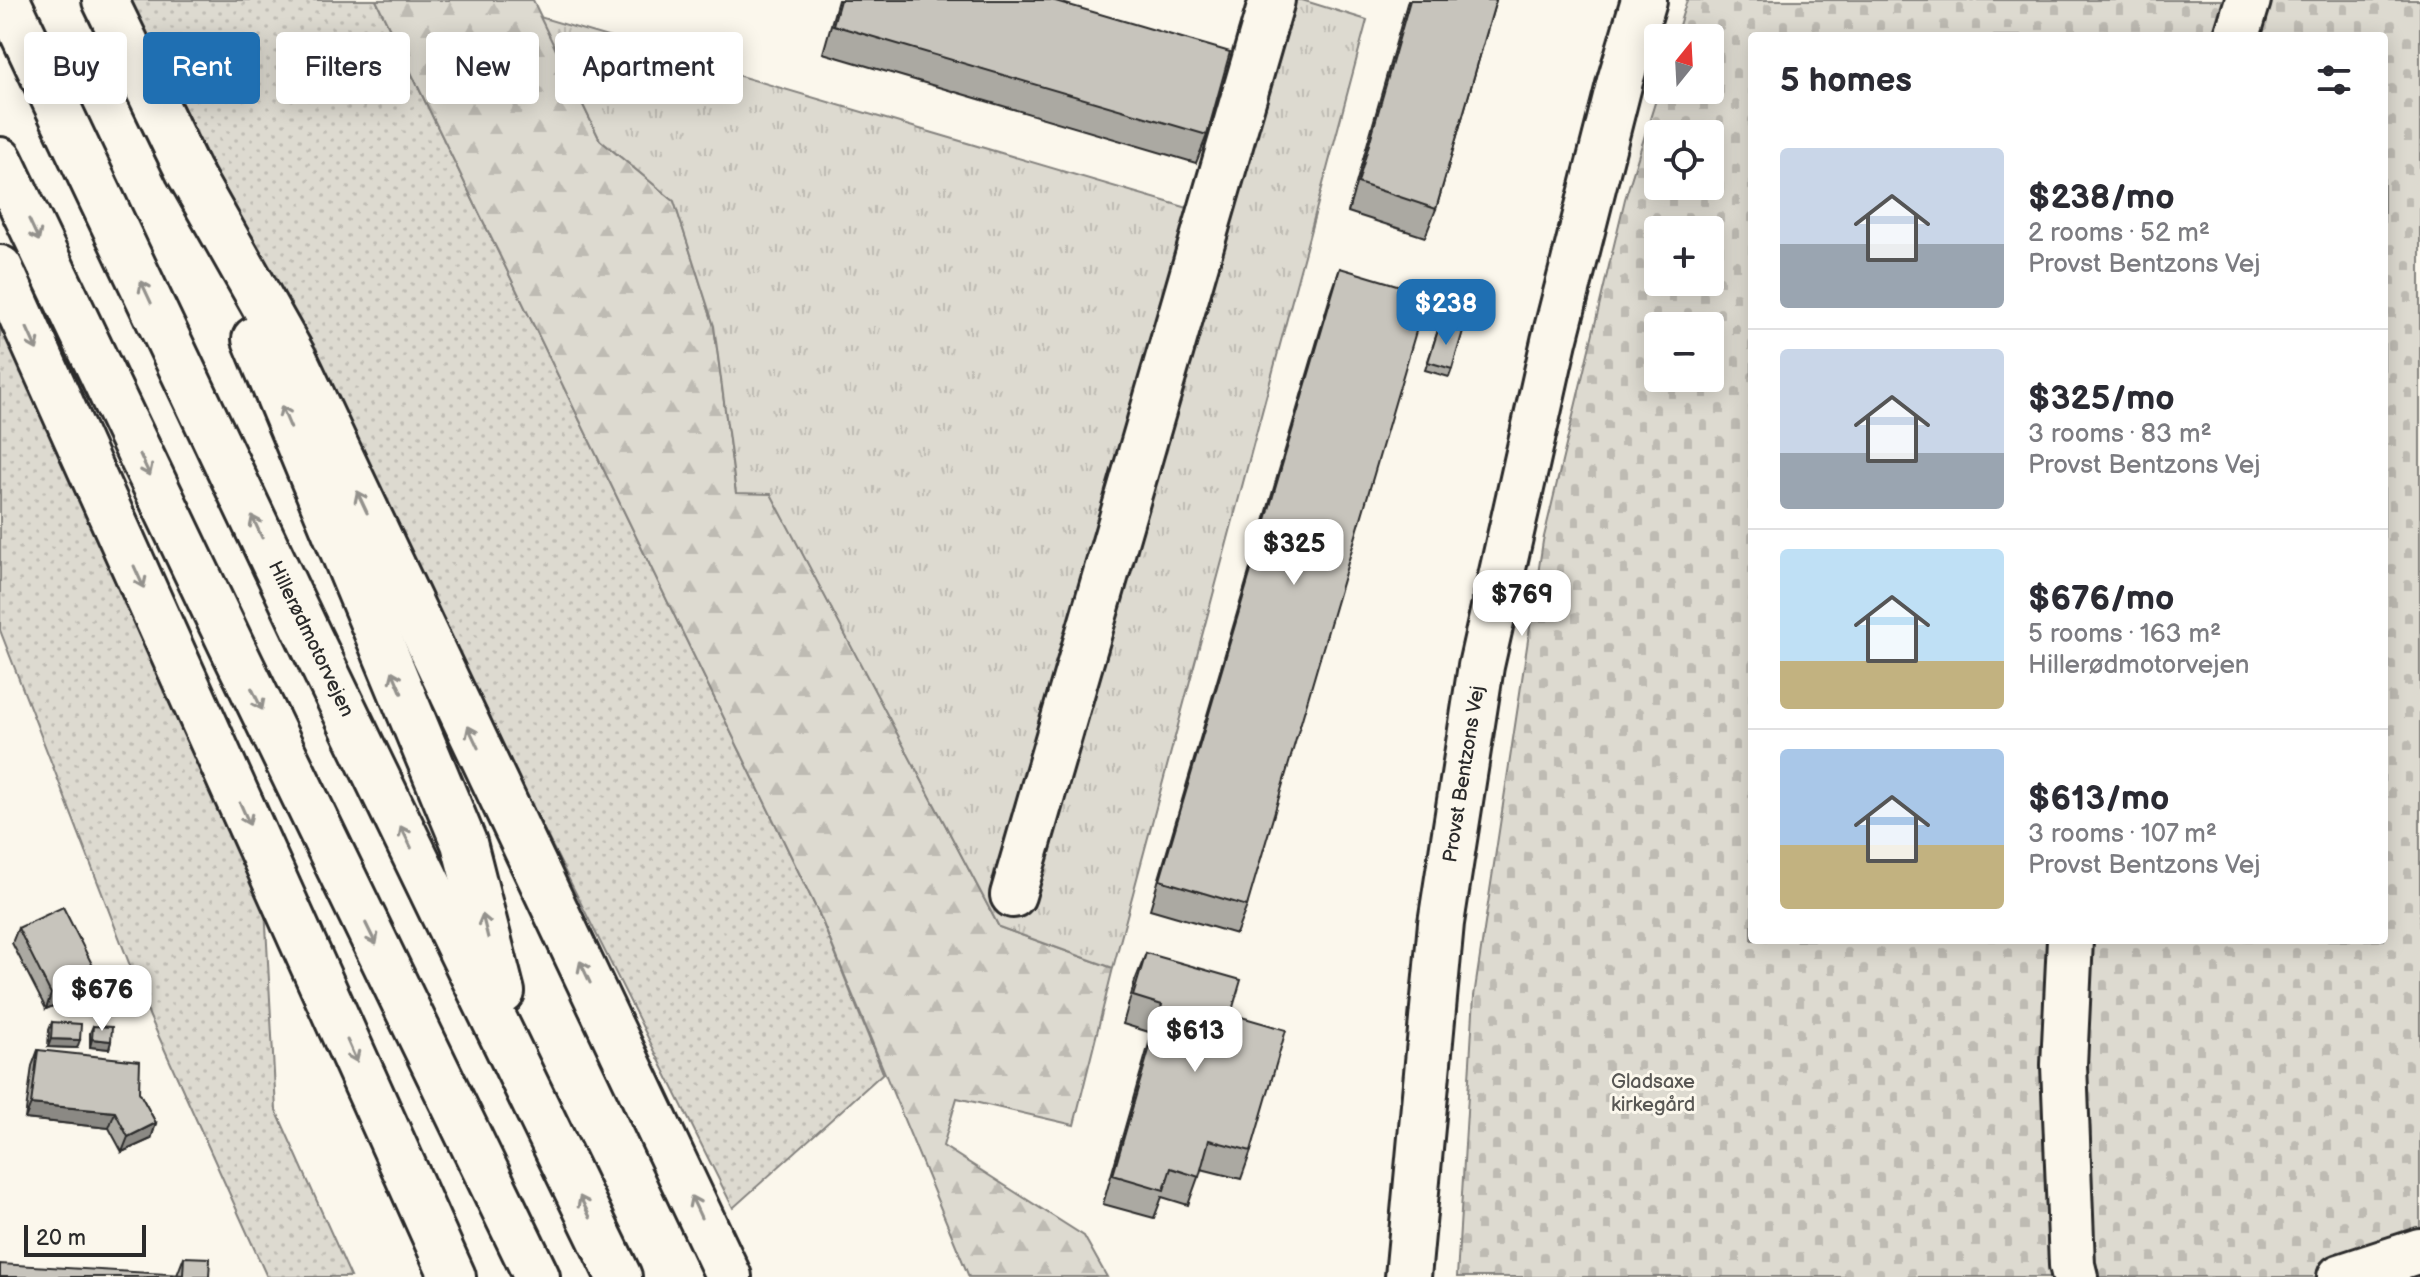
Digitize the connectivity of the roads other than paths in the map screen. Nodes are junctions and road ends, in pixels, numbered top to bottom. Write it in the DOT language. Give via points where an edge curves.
graph roads {
  1 [pos="7,0"];
  2 [pos="105,0"];
  3 [pos="1272,0"];
  4 [pos="1644,0"];
  5 [pos="2248,0"];
  6 [pos="2238,32"];
  7 [pos="0,160"];
  8 [pos="188,171"];
  9 [pos="0,268"];
  10 [pos="1013,895"];
  11 [pos="2070,944"];
  12 [pos="525,1083"];
  13 [pos="2420,1251"];
  14 [pos="453,1277"];
  15 [pos="537,1277"];
  16 [pos="619,1277"];
  17 [pos="729,1277"];
  18 [pos="1408,1277"];
  19 [pos="2075,1277"];
  20 [pos="2340,1277"];
  12 -- 1 [label="main road, Hillerødmotorvejen, one-way"];
  2 -- 8 [label="main road"];
  3 -- 10 [label="main road"];
  4 -- 18 [label="main road, Provst Bentzons Vej" via="1554,341 1481,666 1441,923"];
  5 -- 6 [label="main road"];
  7 -- 15 [label="main road, one-way"];
  12 -- 8 [label="main road, one-way" via="464,843"];
  17 -- 8 [label="main road, one-way" via="295,360"];
  9 -- 14 [label="main road, one-way"];
  11 -- 19 [label="main road" via="2064,1065"];
  16 -- 12 [label="main road, Hillerødmotorvejen, one-way"];
  13 -- 20 [label="main road"];
}
